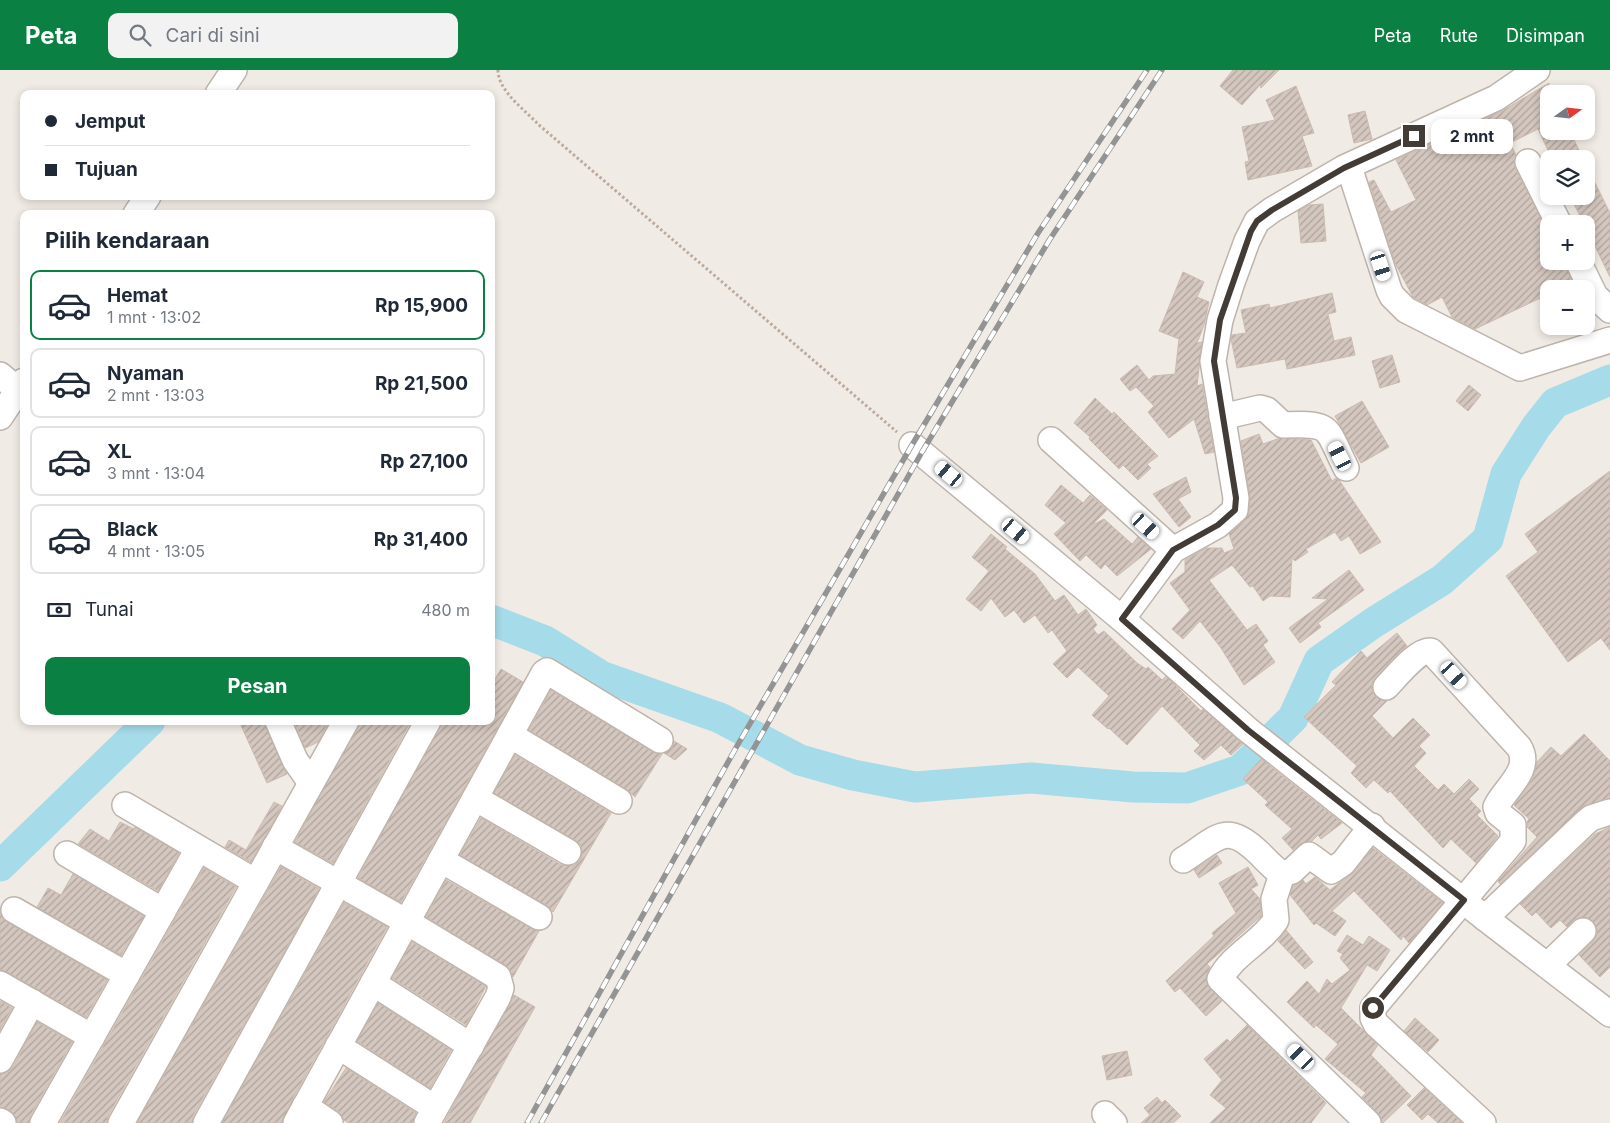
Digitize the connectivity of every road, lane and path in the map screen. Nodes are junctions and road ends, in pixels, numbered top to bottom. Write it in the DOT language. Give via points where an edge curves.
graph roads {
  1 [pos="234,70"];
  2 [pos="498,70"];
  3 [pos="1537,70"];
  4 [pos="221,90"];
  5 [pos="1528,162"];
  6 [pos="1347,168"];
  7 [pos="1554,215"];
  8 [pos="1582,270"];
  9 [pos="1610,310"];
  10 [pos="1610,340"];
  11 [pos="14,382"];
  12 [pos="1222,417"];
  13 [pos="0,418"];
  14 [pos="1051,440"];
  15 [pos="912,445"];
  16 [pos="1346,468"];
  17 [pos="1173,550"];
  18 [pos="1122,619"];
  19 [pos="1386,687"];
  20 [pos="280,725"];
  21 [pos="344,725"];
  22 [pos="426,725"];
  23 [pos="510,735"];
  24 [pos="660,740"];
  25 [pos="311,783"];
  26 [pos="475,798"];
  27 [pos="619,801"];
  28 [pos="125,805"];
  29 [pos="1610,812"];
  30 [pos="1372,826"];
  31 [pos="276,847"];
  32 [pos="198,849"];
  33 [pos="568,852"];
  34 [pos="67,854"];
  35 [pos="441,860"];
  36 [pos="1183,860"];
  37 [pos="1282,874"];
  38 [pos="256,882"];
  39 [pos="339,883"];
  40 [pos="1464,900"];
  41 [pos="14,910"];
  42 [pos="163,911"];
  43 [pos="539,916"];
  44 [pos="1485,918"];
  45 [pos="407,922"];
  46 [pos="1583,931"];
  47 [pos="1548,965"];
  48 [pos="127,975"];
  49 [pos="373,983"];
  50 [pos="0,984"];
  51 [pos="32,1002"];
  52 [pos="1610,1014"];
  53 [pos="92,1037"];
  54 [pos="338,1046"];
  55 [pos="470,1046"];
  56 [pos="0,1060"];
  57 [pos="300,1115"];
  58 [pos="431,1115"];
  59 [pos="43,1123"];
  60 [pos="120,1123"];
  61 [pos="206,1123"];
  62 [pos="330,1123"];
  63 [pos="1368,1123"];
  64 [pos="1483,1123"];
  1 -- 4 [label="street"];
  2 -- 15 [label="path" via="505,90 539,125"];
  3 -- 6 [label="street" via="1496,98"];
  5 -- 7 [label="street"];
  6 -- 10 [label="street" via="1389,290 1406,310 1520,368"];
  6 -- 12 [label="street" via="1257,221 1220,320 1214,372"];
  8 -- 9 [label="street" via="1595,296"];
  11 -- 13 [label="street"];
  12 -- 16 [label="street" via="1260,408 1267,410 1283,425 1319,425 1328,432"];
  12 -- 17 [label="street" via="1236,498 1235,510 1218,525"];
  14 -- 17 [label="street"];
  15 -- 18 [label="street"];
  17 -- 18 [label="street"];
  18 -- 30 [label="street" via="1248,730"];
  19 -- 40 [label="street" via="1418,655 1431,651 1520,747 1524,756 1517,778 1496,808 1512,825 1513,841"];
  20 -- 25 [label="street" via="295,760"];
  21 -- 25 [label="street"];
  22 -- 39 [label="street"];
  23 -- 24 [label="street" via="544,673 548,672"];
  23 -- 26 [label="street"];
  23 -- 27 [label="street"];
  25 -- 31 [label="street"];
  26 -- 33 [label="street"];
  26 -- 35 [label="street"];
  28 -- 32 [label="street"];
  29 -- 44 [label="street" via="1585,823"];
  30 -- 37 [label="street" via="1335,870 1326,870 1309,855 1292,871"];
  30 -- 40 [label="street"];
  31 -- 38 [label="street"];
  31 -- 39 [label="street"];
  32 -- 38 [label="street"];
  32 -- 42 [label="street"];
  34 -- 42 [label="street"];
  35 -- 43 [label="street"];
  35 -- 45 [label="street"];
  36 -- 37 [label="street" via="1219,837 1231,834 1246,840"];
  37 -- 63 [label="street" via="1274,899 1276,920 1267,933 1227,966 1220,979"];
  38 -- 60 [label="street"];
  39 -- 45 [label="street"];
  39 -- 61 [label="street"];
  40 -- 44 [label="street"];
  40 -- 64 [label="street" via="1374,1004 1373,1018"];
  41 -- 48 [label="street"];
  42 -- 48 [label="street"];
  44 -- 47 [label="street"];
  45 -- 49 [label="street"];
  45 -- 55 [label="street" via="498,977 500,992"];
  46 -- 47 [label="street"];
  47 -- 52 [label="street"];
  48 -- 53 [label="street"];
  49 -- 54 [label="street"];
  49 -- 55 [label="street"];
  50 -- 51 [label="street"];
  51 -- 53 [label="street"];
  51 -- 56 [label="street"];
  53 -- 59 [label="street"];
  54 -- 57 [label="street"];
  54 -- 58 [label="street"];
  55 -- 58 [label="street"];
  57 -- 62 [label="street"];
}
